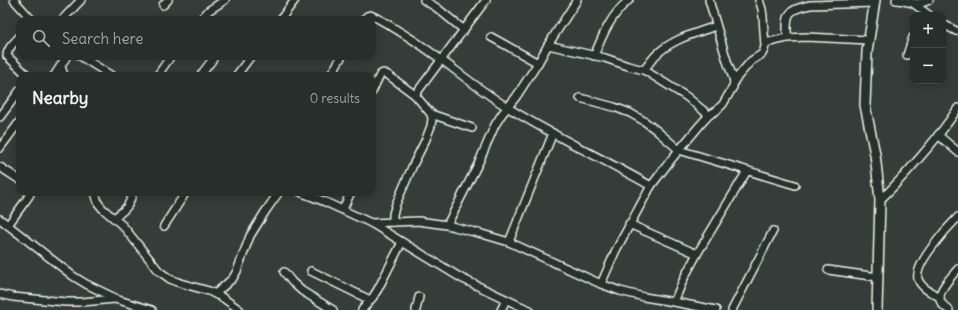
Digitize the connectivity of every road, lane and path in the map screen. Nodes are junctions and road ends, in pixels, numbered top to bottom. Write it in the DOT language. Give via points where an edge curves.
graph roads {
  1 [pos="81,0"];
  2 [pos="225,0"];
  3 [pos="295,0"];
  4 [pos="424,0"];
  5 [pos="486,0"];
  6 [pos="577,0"];
  7 [pos="629,0"];
  8 [pos="709,0"];
  9 [pos="759,0"];
  10 [pos="896,0"];
  11 [pos="929,0"];
  12 [pos="17,1"];
  13 [pos="875,2"];
  14 [pos="914,4"];
  15 [pos="920,12"];
  16 [pos="29,16"];
  17 [pos="66,16"];
  18 [pos="204,16"];
  19 [pos="283,16"];
  20 [pos="376,17"];
  21 [pos="716,26"];
  22 [pos="946,26"];
  23 [pos="464,30"];
  24 [pos="956,31"];
  25 [pos="491,37"];
  26 [pos="787,38"];
  27 [pos="869,40"];
  28 [pos="16,41"];
  29 [pos="765,43"];
  30 [pos="548,45"];
  31 [pos="910,46"];
  32 [pos="907,55"];
  33 [pos="594,56"];
  34 [pos="65,60"];
  35 [pos="86,60"];
  36 [pos="169,60"];
  37 [pos="212,60"];
  38 [pos="248,60"];
  39 [pos="340,60"];
  40 [pos="441,60"];
  41 [pos="538,63"];
  42 [pos="61,66"];
  43 [pos="644,70"];
  44 [pos="24,72"];
  45 [pos="57,72"];
  46 [pos="63,72"];
  47 [pos="106,72"];
  48 [pos="160,72"];
  49 [pos="203,72"];
  50 [pos="239,72"];
  51 [pos="332,72"];
  52 [pos="734,81"];
  53 [pos="376,83"];
  54 [pos="16,95"];
  55 [pos="415,95"];
  56 [pos="580,98"];
  57 [pos="507,107"];
  58 [pos="958,108"];
  59 [pos="431,114"];
  60 [pos="709,115"];
  61 [pos="0,117"];
  62 [pos="16,125"];
  63 [pos="472,128"];
  64 [pos="553,133"];
  65 [pos="938,134"];
  66 [pos="3,139"];
  67 [pos="0,148"];
  68 [pos="680,150"];
  69 [pos="958,152"];
  70 [pos="0,167"];
  71 [pos="747,171"];
  72 [pos="16,177"];
  73 [pos="795,185"];
  74 [pos="651,186"];
  75 [pos="29,196"];
  76 [pos="95,196"];
  77 [pos="132,196"];
  78 [pos="183,196"];
  79 [pos="276,196"];
  80 [pos="310,196"];
  81 [pos="349,196"];
  82 [pos="880,200"];
  83 [pos="343,210"];
  84 [pos="958,217"];
  85 [pos="114,218"];
  86 [pos="0,219"];
  87 [pos="393,222"];
  88 [pos="371,223"];
  89 [pos="629,224"];
  90 [pos="8,225"];
  91 [pos="447,225"];
  92 [pos="164,226"];
  93 [pos="772,231"];
  94 [pos="402,242"];
  95 [pos="509,242"];
  96 [pos="697,254"];
  97 [pos="958,269"];
  98 [pos="828,270"];
  99 [pos="311,271"];
  100 [pos="284,272"];
  101 [pos="878,277"];
  102 [pos="601,284"];
  103 [pos="0,294"];
  104 [pos="215,294"];
  105 [pos="419,297"];
  106 [pos="940,297"];
  107 [pos="115,299"];
  108 [pos="370,300"];
  109 [pos="506,300"];
  110 [pos="674,302"];
  111 [pos="152,310"];
  112 [pos="240,310"];
  113 [pos="333,310"];
  114 [pos="362,310"];
  115 [pos="416,310"];
  116 [pos="502,310"];
  117 [pos="530,310"];
  118 [pos="716,310"];
  119 [pos="732,310"];
  120 [pos="877,310"];
  121 [pos="949,310"];
  1 -- 17 [label="street"];
  2 -- 18 [label="street"];
  3 -- 19 [label="street"];
  4 -- 23 [label="street"];
  5 -- 23 [label="street"];
  6 -- 30 [label="street"];
  7 -- 33 [label="street" via="612,17"];
  8 -- 21 [label="street"];
  9 -- 29 [label="street"];
  10 -- 14 [label="street"];
  11 -- 14 [label="street"];
  12 -- 16 [label="street"];
  13 -- 26 [label="street" via="810,5 793,10 787,19"];
  13 -- 27 [label="main road"];
  14 -- 15 [label="street"];
  20 -- 40 [label="street"];
  21 -- 43 [label="street" via="687,36 665,48"];
  21 -- 52 [label="street"];
  22 -- 24 [label="street"];
  23 -- 40 [label="street"];
  25 -- 41 [label="street"];
  26 -- 27 [label="street"];
  26 -- 29 [label="street"];
  27 -- 82 [label="main road" via="865,105 875,154"];
  28 -- 44 [label="street" via="7,52 7,56"];
  29 -- 52 [label="street" via="762,54 751,61"];
  30 -- 33 [label="street"];
  30 -- 41 [label="street"];
  31 -- 32 [label="street"];
  33 -- 43 [label="street"];
  34 -- 42 [label="street"];
  35 -- 47 [label="street"];
  36 -- 48 [label="street"];
  37 -- 49 [label="street"];
  38 -- 50 [label="street"];
  39 -- 51 [label="street"];
  40 -- 55 [label="street"];
  40 -- 57 [label="street"];
  41 -- 57 [label="street"];
  42 -- 45 [label="street"];
  42 -- 46 [label="street"];
  43 -- 60 [label="street" via="687,97"];
  52 -- 60 [label="street" via="723,104"];
  53 -- 55 [label="street" via="383,73"];
  54 -- 61 [label="street"];
  55 -- 59 [label="street"];
  56 -- 68 [label="street" via="630,113"];
  57 -- 64 [label="street"];
  57 -- 91 [label="street" via="495,126"];
  58 -- 65 [label="street"];
  59 -- 63 [label="street"];
  59 -- 87 [label="street" via="431,126 396,204"];
  60 -- 68 [label="street"];
  62 -- 66 [label="street"];
  64 -- 74 [label="street"];
  64 -- 95 [label="street"];
  65 -- 69 [label="street"];
  65 -- 82 [label="street"];
  66 -- 67 [label="street"];
  68 -- 71 [label="street"];
  68 -- 74 [label="street"];
  70 -- 72 [label="street"];
  71 -- 73 [label="street"];
  71 -- 96 [label="street"];
  74 -- 89 [label="street"];
  75 -- 90 [label="street"];
  76 -- 85 [label="street" via="103,209"];
  77 -- 85 [label="street" via="126,210"];
  78 -- 92 [label="street"];
  79 -- 104 [label="street" via="250,236 233,278"];
  80 -- 83 [label="street"];
  81 -- 83 [label="street"];
  82 -- 101 [label="main road"];
  83 -- 88 [label="street"];
  84 -- 106 [label="street" via="918,270 918,279 923,286"];
  85 -- 104 [label="street" via="159,271 180,283"];
  86 -- 90 [label="street"];
  87 -- 88 [label="street"];
  87 -- 91 [label="street" via="418,221"];
  88 -- 94 [label="street"];
  89 -- 96 [label="street"];
  89 -- 102 [label="street"];
  90 -- 107 [label="street" via="73,276"];
  91 -- 95 [label="street"];
  93 -- 119 [label="street"];
  94 -- 108 [label="street"];
  94 -- 109 [label="street" via="461,278"];
  95 -- 102 [label="street"];
  96 -- 110 [label="street"];
  97 -- 106 [label="street" via="947,282"];
  98 -- 101 [label="street"];
  99 -- 108 [label="street"];
  100 -- 113 [label="street" via="302,291"];
  101 -- 120 [label="main road"];
  102 -- 110 [label="street" via="620,291"];
  103 -- 107 [label="street" via="66,302"];
  104 -- 112 [label="street"];
  105 -- 115 [label="street"];
  106 -- 121 [label="street" via="941,302"];
  107 -- 111 [label="street"];
  108 -- 114 [label="street"];
  109 -- 116 [label="street"];
  109 -- 117 [label="street"];
  110 -- 118 [label="street"];
}
